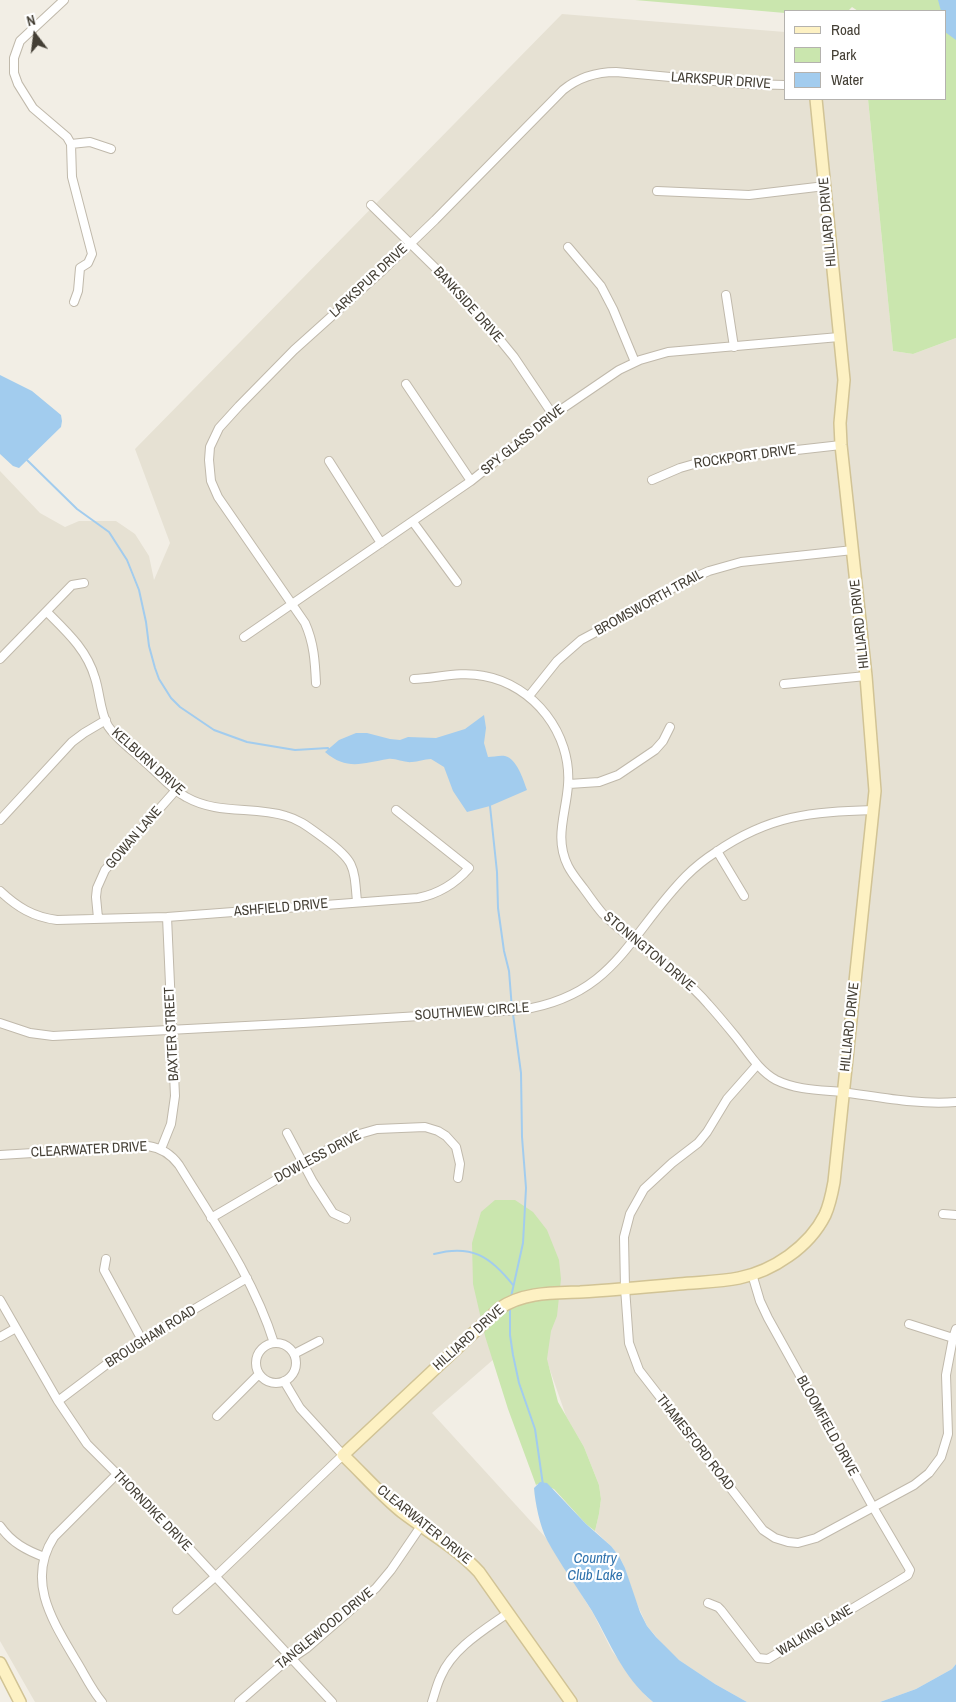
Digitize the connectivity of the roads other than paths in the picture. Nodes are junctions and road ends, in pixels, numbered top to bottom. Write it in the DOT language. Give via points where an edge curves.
graph roads {
  1 [pos="64,0"];
  2 [pos="784,85"];
  3 [pos="816,100"];
  4 [pos="71,144"];
  5 [pos="111,149"];
  6 [pos="825,186"];
  7 [pos="657,191"];
  8 [pos="370,205"];
  9 [pos="410,244"];
  10 [pos="568,247"];
  11 [pos="726,295"];
  12 [pos="74,302"];
  13 [pos="839,337"];
  14 [pos="734,347"];
  15 [pos="636,362"];
  16 [pos="406,384"];
  17 [pos="553,415"];
  18 [pos="841,445"];
  19 [pos="329,461"];
  20 [pos="652,480"];
  21 [pos="471,481"];
  22 [pos="413,522"];
  23 [pos="381,543"];
  24 [pos="853,550"];
  25 [pos="457,582"];
  26 [pos="84,583"];
  27 [pos="292,605"];
  28 [pos="47,612"];
  29 [pos="244,637"];
  30 [pos="0,659"];
  31 [pos="866,676"];
  32 [pos="414,679"];
  33 [pos="316,684"];
  34 [pos="784,684"];
  35 [pos="529,696"];
  36 [pos="106,720"];
  37 [pos="670,727"];
  38 [pos="569,784"];
  39 [pos="176,790"];
  40 [pos="396,810"];
  41 [pos="874,810"];
  42 [pos="0,820"];
  43 [pos="717,851"];
  44 [pos="0,891"];
  45 [pos="744,896"];
  46 [pos="357,902"];
  47 [pos="166,917"];
  48 [pos="98,918"];
  49 [pos="634,940"];
  50 [pos="0,1023"];
  51 [pos="172,1030"];
  52 [pos="757,1064"];
  53 [pos="844,1092"];
  54 [pos="956,1102"];
  55 [pos="286,1133"];
  56 [pos="161,1149"];
  57 [pos="0,1155"];
  58 [pos="303,1164"];
  59 [pos="458,1178"];
  60 [pos="943,1214"];
  61 [pos="956,1215"];
  62 [pos="211,1218"];
  63 [pos="346,1219"];
  64 [pos="106,1258"];
  65 [pos="752,1274"];
  66 [pos="247,1278"];
  67 [pos="624,1288"];
  68 [pos="0,1300"];
  69 [pos="909,1324"];
  70 [pos="16,1328"];
  71 [pos="956,1329"];
  72 [pos="0,1337"];
  73 [pos="952,1338"];
  74 [pos="142,1340"];
  75 [pos="319,1342"];
  76 [pos="274,1343"];
  77 [pos="294,1354"];
  78 [pos="259,1374"];
  79 [pos="284,1381"];
  80 [pos="58,1401"];
  81 [pos="217,1416"];
  82 [pos="344,1455"];
  83 [pos="116,1474"];
  84 [pos="873,1507"];
  85 [pos="0,1526"];
  86 [pos="422,1526"];
  87 [pos="44,1557"];
  88 [pos="910,1573"];
  89 [pos="215,1576"];
  90 [pos="708,1603"];
  91 [pos="177,1610"];
  92 [pos="508,1613"];
  93 [pos="292,1658"];
  94 [pos="0,1663"];
  95 [pos="0,1673"];
  96 [pos="9,1684"];
  97 [pos="20,1702"];
  98 [pos="102,1702"];
  99 [pos="239,1702"];
  100 [pos="332,1702"];
  101 [pos="432,1702"];
  102 [pos="571,1702"];
  1 -- 4 [label="street" via="20,41 14,58 14,72 33,108"];
  2 -- 9 [label="street, LARKSPUR DRIVE" via="616,72 597,73 579,79 563,90"];
  3 -- 6 [label="street, HILLIARD DRIVE"];
  4 -- 5 [label="street" via="90,142"];
  4 -- 12 [label="street" via="72,177 92,254 88,263 80,268"];
  6 -- 7 [label="street" via="749,195"];
  6 -- 13 [label="street, HILLIARD DRIVE"];
  8 -- 9 [label="street, BANKSIDE DRIVE"];
  9 -- 17 [label="street, BANKSIDE DRIVE" via="481,315"];
  9 -- 27 [label="street, LARKSPUR DRIVE" via="294,350 219,428 210,446 211,481 218,497"];
  10 -- 15 [label="street" via="601,286"];
  11 -- 14 [label="street"];
  13 -- 14 [label="street, SPY GLASS DRIVE"];
  13 -- 18 [label="street, HILLIARD DRIVE" via="844,380"];
  14 -- 15 [label="street, SPY GLASS DRIVE" via="668,352"];
  15 -- 17 [label="street, SPY GLASS DRIVE" via="618,370"];
  16 -- 21 [label="street"];
  17 -- 21 [label="street, SPY GLASS DRIVE"];
  18 -- 20 [label="street, ROCKPORT DRIVE" via="708,460"];
  18 -- 24 [label="street, HILLIARD DRIVE"];
  19 -- 23 [label="street"];
  21 -- 22 [label="street, SPY GLASS DRIVE"];
  22 -- 23 [label="street, SPY GLASS DRIVE"];
  22 -- 25 [label="street"];
  23 -- 27 [label="street, SPY GLASS DRIVE"];
  24 -- 31 [label="street, HILLIARD DRIVE"];
  24 -- 35 [label="street, BROMSWORTH TRAIL" via="741,562 678,584 582,640 557,661"];
  26 -- 28 [label="street" via="72,586"];
  27 -- 29 [label="street, SPY GLASS DRIVE"];
  27 -- 33 [label="street, LARKSPUR DRIVE" via="311,636"];
  28 -- 30 [label="street"];
  28 -- 36 [label="street, KELBURN DRIVE" via="86,654"];
  31 -- 34 [label="street"];
  31 -- 41 [label="street, HILLIARD DRIVE"];
  32 -- 35 [label="street, STONINGTON DRIVE" via="456,674 485,676 507,683"];
  35 -- 38 [label="street, STONINGTON DRIVE" via="550,718 558,735 567,762"];
  36 -- 39 [label="street, KELBURN DRIVE" via="121,740"];
  36 -- 42 [label="street" via="72,742"];
  37 -- 38 [label="street" via="655,750 618,775 598,782"];
  38 -- 49 [label="street, STONINGTON DRIVE" via="560,836 567,865 602,912"];
  39 -- 46 [label="street, KELBURN DRIVE" via="211,807 277,814 304,824 341,851 350,862 356,880"];
  39 -- 48 [label="street, GOWAN LANE" via="105,870 97,888"];
  40 -- 46 [label="street, ASHFIELD DRIVE" via="470,868 453,884 432,894"];
  41 -- 43 [label="street, SOUTHVIEW CIRCLE" via="827,811 770,823"];
  41 -- 53 [label="street, HILLIARD DRIVE"];
  43 -- 45 [label="street"];
  43 -- 49 [label="street, SOUTHVIEW CIRCLE" via="686,876"];
  44 -- 48 [label="street, ASHFIELD DRIVE" via="21,909 38,917 57,920"];
  46 -- 47 [label="street, ASHFIELD DRIVE"];
  47 -- 48 [label="street, ASHFIELD DRIVE"];
  47 -- 51 [label="street, BAXTER STREET"];
  49 -- 51 [label="street, SOUTHVIEW CIRCLE" via="618,960 589,985 562,1000 535,1008"];
  49 -- 52 [label="street, STONINGTON DRIVE" via="706,1001"];
  50 -- 51 [label="street, SOUTHVIEW CIRCLE" via="30,1033 53,1036"];
  51 -- 56 [label="street, BAXTER STREET" via="174,1110"];
  52 -- 53 [label="street, STONINGTON DRIVE" via="775,1080 803,1088"];
  52 -- 67 [label="street, THAMESFORD ROAD" via="727,1099 698,1143 644,1189 630,1214 624,1237"];
  53 -- 54 [label="street, STONINGTON DRIVE" via="916,1102"];
  53 -- 65 [label="street, HILLIARD DRIVE" via="834,1182 824,1215 807,1240 793,1253 770,1268"];
  55 -- 58 [label="street"];
  56 -- 57 [label="street, CLEARWATER DRIVE" via="148,1146"];
  56 -- 62 [label="street, CLEARWATER DRIVE" via="180,1165"];
  58 -- 59 [label="street, DOWLESS DRIVE" via="363,1132 425,1127 446,1136 456,1147 460,1164"];
  58 -- 62 [label="street, DOWLESS DRIVE"];
  58 -- 63 [label="street" via="333,1213"];
  60 -- 61 [label="street"];
  62 -- 66 [label="street, CLEARWATER DRIVE"];
  64 -- 74 [label="street" via="104,1270"];
  65 -- 67 [label="street, HILLIARD DRIVE" via="732,1279"];
  65 -- 84 [label="street, BLOOMFIELD DRIVE" via="768,1318"];
  66 -- 74 [label="street, BROUGHAM ROAD"];
  66 -- 76 [label="street, CLEARWATER DRIVE" via="266,1315"];
  67 -- 82 [label="street, HILLIARD DRIVE" via="536,1294 508,1303"];
  67 -- 84 [label="street, THAMESFORD ROAD" via="630,1343 640,1370 763,1530 775,1538 798,1543 816,1538"];
  68 -- 70 [label="street, THORNDIKE DRIVE"];
  69 -- 73 [label="street"];
  70 -- 72 [label="street"];
  70 -- 80 [label="street, THORNDIKE DRIVE"];
  71 -- 73 [label="street, THAMESFORD ROAD"];
  73 -- 84 [label="street, THAMESFORD ROAD" via="946,1375 948,1434 941,1457 922,1479"];
  74 -- 80 [label="street, BROUGHAM ROAD"];
  75 -- 77 [label="street"];
  76 -- 77 [label="street" via="286,1345"];
  76 -- 78 [label="street" via="268,1344 258,1354"];
  77 -- 79 [label="street" via="294,1372"];
  78 -- 79 [label="street" via="270,1382"];
  78 -- 81 [label="street"];
  79 -- 82 [label="street, CLEARWATER DRIVE" via="300,1408"];
  80 -- 83 [label="street, THORNDIKE DRIVE" via="87,1444"];
  82 -- 86 [label="street, CLEARWATER DRIVE" via="383,1495"];
  82 -- 89 [label="street, HILLIARD DRIVE"];
  83 -- 87 [label="street" via="54,1537"];
  83 -- 89 [label="street, THORNDIKE DRIVE"];
  84 -- 88 [label="street, BLOOMFIELD DRIVE"];
  85 -- 87 [label="street" via="12,1541"];
  86 -- 92 [label="street, CLEARWATER DRIVE" via="473,1565"];
  86 -- 93 [label="street, TANGLEWOOD DRIVE" via="376,1588"];
  87 -- 98 [label="street" via="42,1576 48,1610"];
  88 -- 90 [label="street, WALKING LANE" via="768,1659 758,1658 721,1610"];
  89 -- 91 [label="street, HILLIARD DRIVE"];
  89 -- 93 [label="street, THORNDIKE DRIVE"];
  92 -- 101 [label="street" via="458,1652 441,1676"];
  92 -- 102 [label="street, CLEARWATER DRIVE"];
  93 -- 99 [label="street, TANGLEWOOD DRIVE"];
  93 -- 100 [label="street, THORNDIKE DRIVE"];
  94 -- 96 [label="street"];
  95 -- 96 [label="street"];
  96 -- 97 [label="street"];
}
